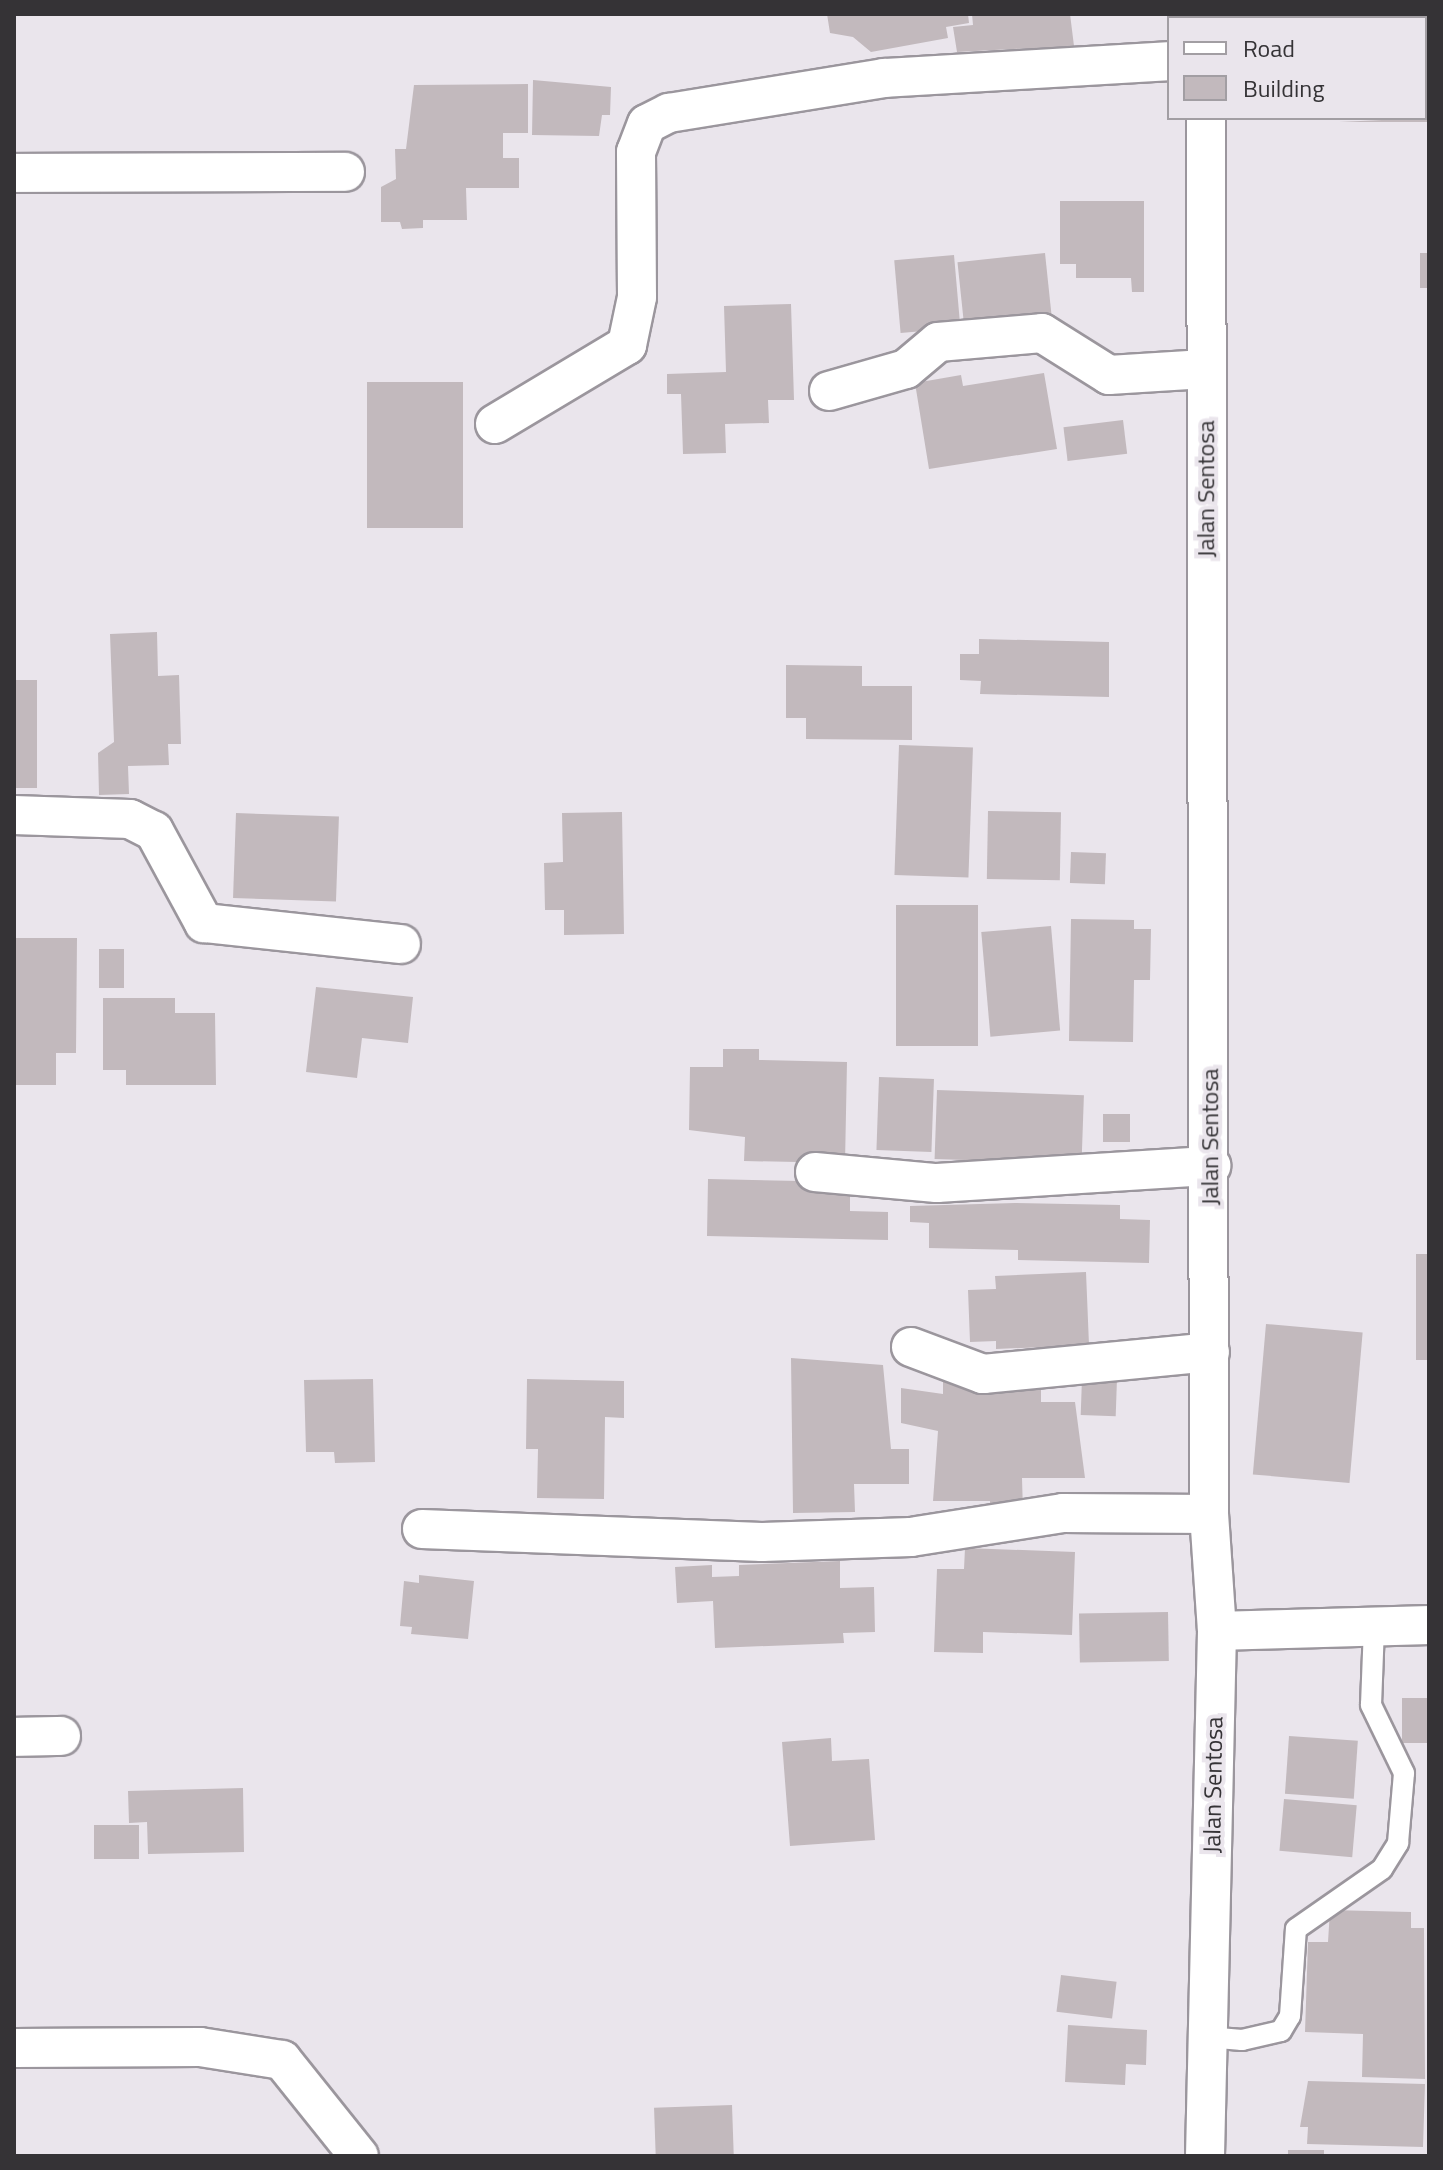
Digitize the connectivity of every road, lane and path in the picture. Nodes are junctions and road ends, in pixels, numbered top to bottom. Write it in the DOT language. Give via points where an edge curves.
graph roads {
  1 [pos="1167,61"];
  2 [pos="1206,120"];
  3 [pos="345,172"];
  4 [pos="14,173"];
  5 [pos="1205,369"];
  6 [pos="829,391"];
  7 [pos="495,424"];
  8 [pos="14,815"];
  9 [pos="401,944"];
  10 [pos="1211,1166"];
  11 [pos="815,1172"];
  12 [pos="911,1347"];
  13 [pos="1210,1352"];
  14 [pos="1209,1514"];
  15 [pos="422,1529"];
  16 [pos="1429,1625"];
  17 [pos="1374,1627"];
  18 [pos="1217,1631"];
  19 [pos="61,1736"];
  20 [pos="14,1737"];
  21 [pos="1207,2037"];
  22 [pos="14,2048"];
  23 [pos="359,2156"];
  24 [pos="1205,2156"];
  1 -- 7 [label="street" via="884,78 669,113 647,124 636,152 637,297 627,345"];
  2 -- 5 [label="street, Jalan Sentosa"];
  3 -- 4 [label="street"];
  5 -- 6 [label="street" via="1109,375 1042,333 938,342 906,369"];
  5 -- 10 [label="street, Jalan Sentosa"];
  8 -- 9 [label="street" via="130,819 154,831 204,923"];
  10 -- 11 [label="street" via="937,1183"];
  10 -- 13 [label="street, Jalan Sentosa"];
  12 -- 13 [label="street" via="983,1374"];
  13 -- 14 [label="street, Jalan Sentosa"];
  14 -- 15 [label="street" via="1063,1513 911,1537 762,1542"];
  14 -- 18 [label="street, Jalan Sentosa"];
  16 -- 17 [label="street"];
  17 -- 18 [label="street"];
  17 -- 21 [label="lane" via="1371,1705 1404,1773 1398,1843 1382,1869 1296,1929 1290,2016 1281,2031"];
  18 -- 21 [label="street, Jalan Sentosa"];
  19 -- 20 [label="street"];
  21 -- 24 [label="street, Jalan Sentosa"];
  22 -- 23 [label="street" via="200,2047 282,2060"];
}
